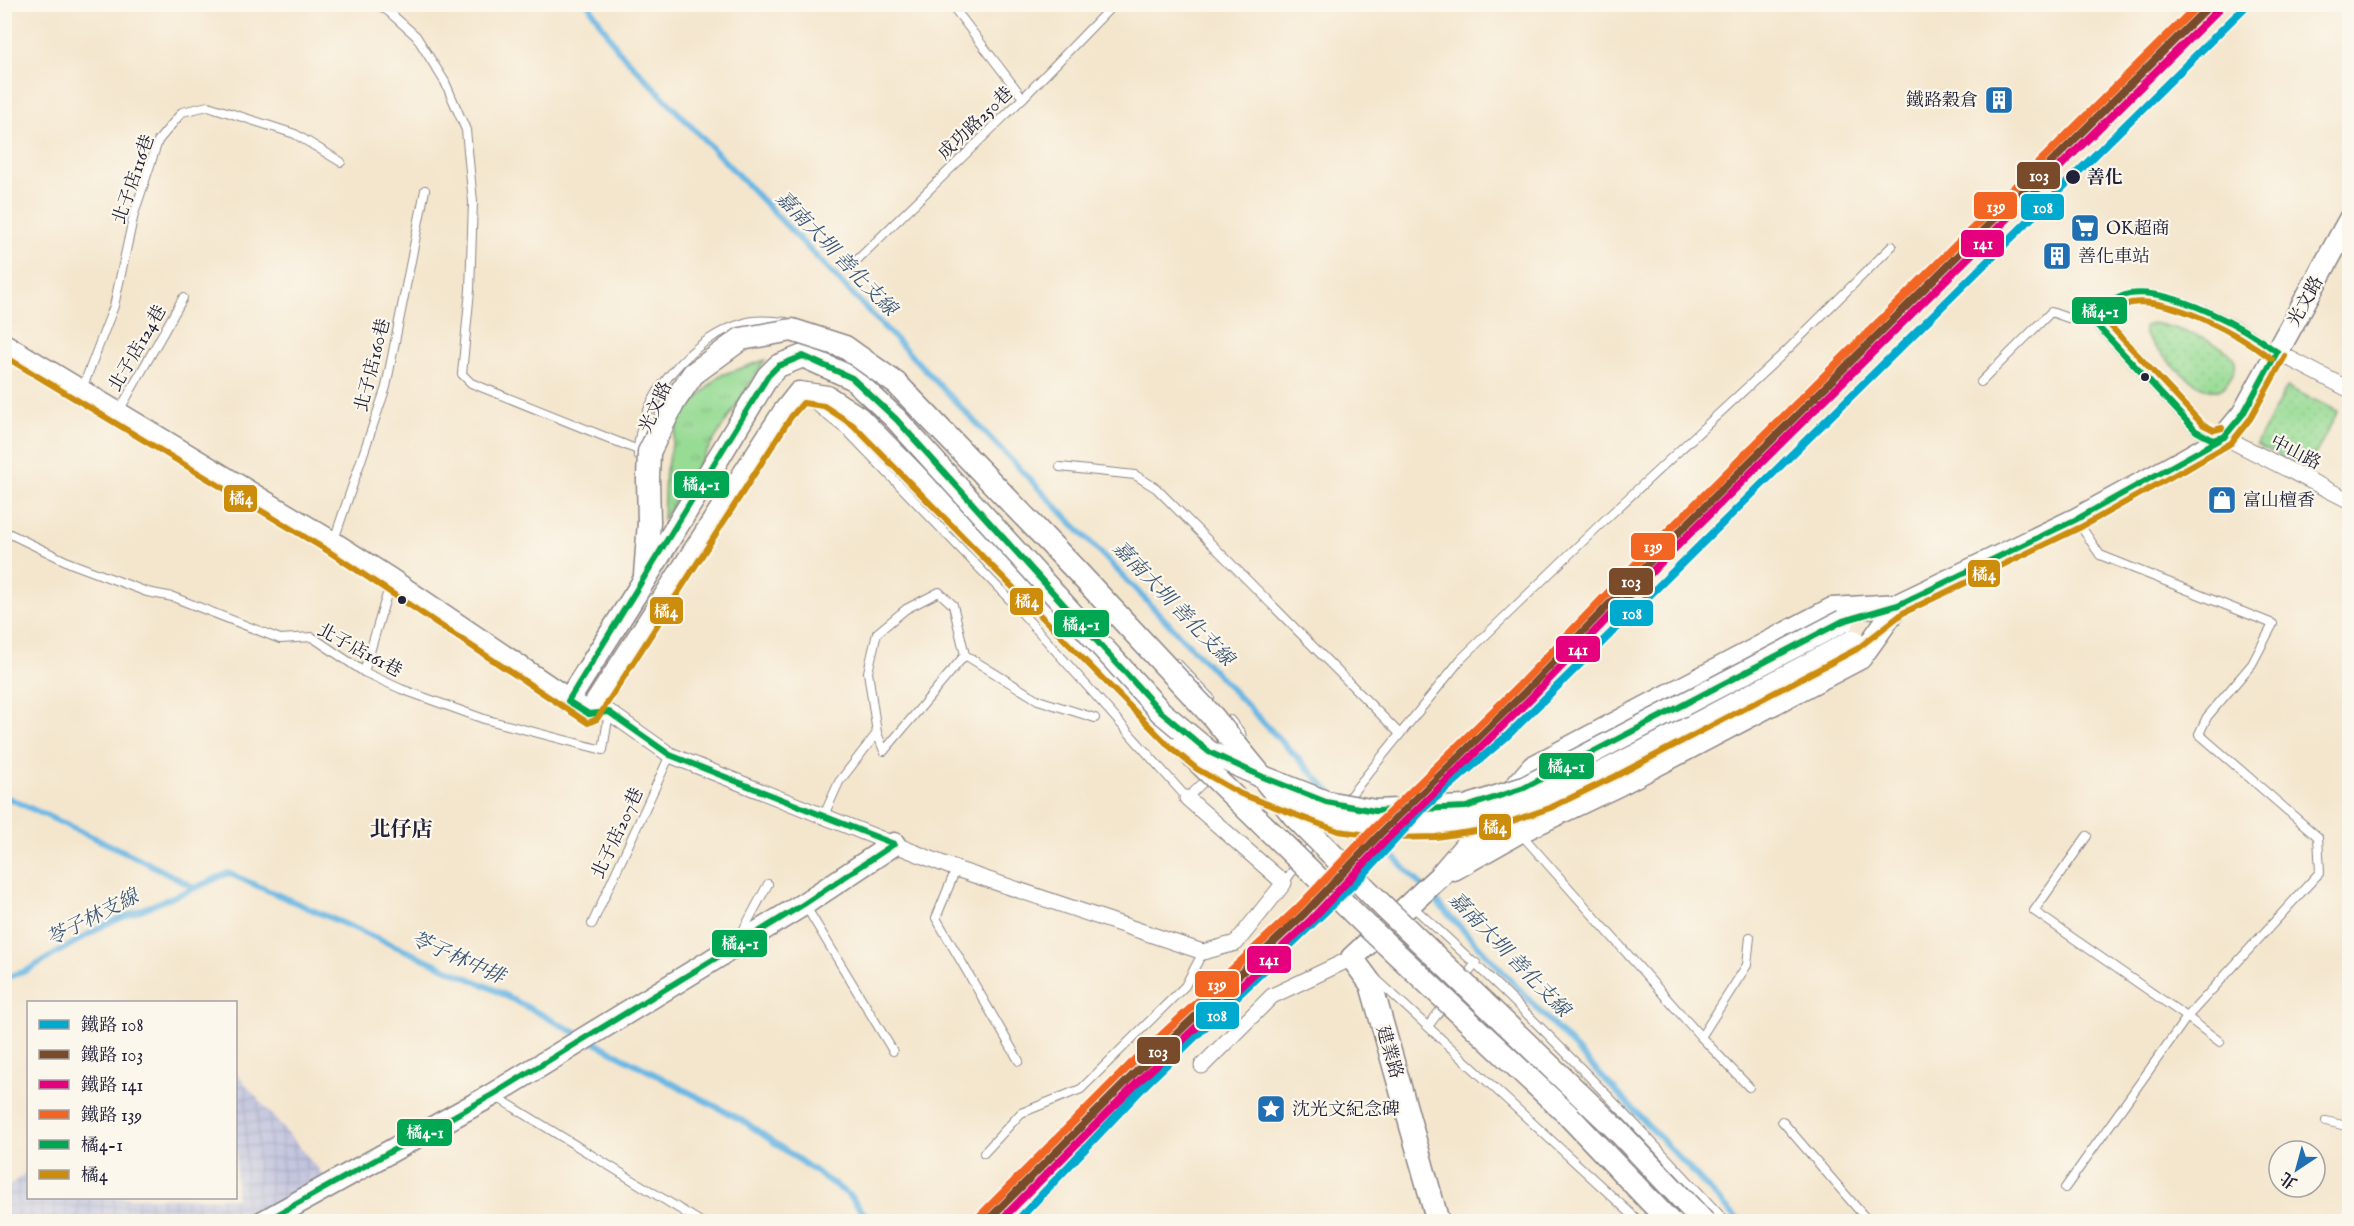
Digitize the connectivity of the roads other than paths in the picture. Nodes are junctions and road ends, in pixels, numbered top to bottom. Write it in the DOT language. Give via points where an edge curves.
graph roads {
  1 [pos="376,4"];
  2 [pos="951,4"];
  3 [pos="1114,4"];
  4 [pos="1023,98"];
  5 [pos="340,162"];
  6 [pos="425,190"];
  7 [pos="2349,220"];
  8 [pos="1892,246"];
  9 [pos="856,261"];
  10 [pos="183,298"];
  11 [pos="2091,320"];
  12 [pos="792,323"];
  13 [pos="810,326"];
  14 [pos="827,332"];
  15 [pos="4,345"];
  16 [pos="818,346"];
  17 [pos="2277,352"];
  18 [pos="835,362"];
  19 [pos="882,363"];
  20 [pos="892,369"];
  21 [pos="852,378"];
  22 [pos="1981,382"];
  23 [pos="2349,390"];
  24 [pos="82,391"];
  25 [pos="799,393"];
  26 [pos="118,412"];
  27 [pos="2224,437"];
  28 [pos="638,450"];
  29 [pos="638,462"];
  30 [pos="1060,467"];
  31 [pos="2349,501"];
  32 [pos="2077,519"];
  33 [pos="4,531"];
  34 [pos="333,543"];
  35 [pos="645,579"];
  36 [pos="391,580"];
  37 [pos="1106,589"];
  38 [pos="1898,604"];
  39 [pos="1848,631"];
  40 [pos="965,655"];
  41 [pos="1172,657"];
  42 [pos="364,672"];
  43 [pos="568,700"];
  44 [pos="1219,708"];
  45 [pos="599,713"];
  46 [pos="1226,716"];
  47 [pos="1095,718"];
  48 [pos="877,733"];
  49 [pos="1400,734"];
  50 [pos="1176,741"];
  51 [pos="670,755"];
  52 [pos="1187,798"];
  53 [pos="1495,811"];
  54 [pos="824,815"];
  55 [pos="1519,832"];
  56 [pos="2086,836"];
  57 [pos="894,844"];
  58 [pos="956,868"];
  59 [pos="1439,877"];
  60 [pos="1284,883"];
  61 [pos="768,884"];
  62 [pos="804,904"];
  63 [pos="1409,904"];
  64 [pos="592,924"];
  65 [pos="1750,937"];
  66 [pos="736,945"];
  67 [pos="1203,952"];
  68 [pos="1352,957"];
  69 [pos="1476,963"];
  70 [pos="2187,1017"];
  71 [pos="1429,1025"];
  72 [pos="1701,1037"];
  73 [pos="2220,1042"];
  74 [pos="893,1051"];
  75 [pos="1018,1061"];
  76 [pos="1202,1066"];
  77 [pos="1749,1087"];
  78 [pos="492,1095"];
  79 [pos="1782,1121"];
  80 [pos="2326,1121"];
  81 [pos="2349,1127"];
  82 [pos="984,1153"];
  83 [pos="2065,1188"];
  84 [pos="1861,1212"];
  85 [pos="263,1221"];
  86 [pos="701,1221"];
  87 [pos="1438,1221"];
  88 [pos="1640,1221"];
  89 [pos="1670,1221"];
  90 [pos="1704,1221"];
  91 [pos="1726,1221"];
  92 [pos="1856,1221"];
  93 [pos="1869,1221"];
  1 -- 28 [label="lane" via="416,36 445,82 466,130 473,202 462,374 471,383"];
  2 -- 4 [label="lane"];
  3 -- 4 [label="lane, 成功路250巷"];
  4 -- 9 [label="lane, 成功路250巷"];
  5 -- 24 [label="lane, 北子店116巷" via="285,130 208,106 182,112 158,141 134,214 114,306"];
  6 -- 34 [label="lane, 北子店160巷" via="386,387"];
  7 -- 17 [label="street, 光文路"];
  8 -- 49 [label="lane" via="1461,659"];
  10 -- 26 [label="lane, 北子店124巷"];
  11 -- 17 [label="lane" via="2104,306 2121,297 2150,294 2217,316 2255,335"];
  11 -- 22 [label="lane" via="2051,312"];
  11 -- 27 [label="lane" via="2196,431 2213,440"];
  12 -- 13 [label="lane, 光文路"];
  12 -- 16 [label="lane"];
  12 -- 28 [label="lane, 光文路" via="745,322 711,336 666,376 645,419"];
  14 -- 19 [label="lane"];
  15 -- 24 [label="street"];
  17 -- 23 [label="street"];
  17 -- 27 [label="street, 光文路" via="2243,414"];
  18 -- 21 [label="lane"];
  20 -- 37 [label="lane"];
  21 -- 35 [label="street" via="803,356 778,366"];
  21 -- 39 [label="street, bridge" via="896,419 1161,712 1209,752 1326,802 1375,811 1466,807 1524,788"];
  24 -- 26 [label="street"];
  25 -- 45 [label="street"];
  25 -- 50 [label="street" via="826,397 859,418"];
  25 -- 52 [label="lane" via="849,433 997,586"];
  26 -- 34 [label="street"];
  27 -- 31 [label="street, 中山路"];
  27 -- 32 [label="street, 光文路"];
  28 -- 29 [label="lane, 光文路"];
  30 -- 49 [label="lane" via="1135,475 1156,488"];
  32 -- 38 [label="street, 光文路"];
  32 -- 70 [label="lane" via="2100,555 2273,624 2252,664 2207,717 2199,734 2318,837 2319,872"];
  33 -- 42 [label="lane, 北子店161巷" via="70,563 147,592 173,597 280,639 312,637"];
  34 -- 36 [label="street"];
  35 -- 43 [label="street"];
  35 -- 90 [label="street, bridge" via="649,452 693,374 741,339 792,330 845,348 897,384 1213,717 1302,824 1617,1130"];
  36 -- 42 [label="lane"];
  36 -- 43 [label="street"];
  38 -- 39 [label="street"];
  38 -- 53 [label="street" via="1832,609 1533,767"];
  38 -- 55 [label="street" via="1860,658 1618,785"];
  39 -- 50 [label="street, bridge" via="1612,768 1546,800 1487,820 1392,829 1340,822 1245,786 1202,762"];
  40 -- 47 [label="lane" via="1038,700"];
  40 -- 48 [label="lane" via="884,751"];
  40 -- 48 [label="lane" via="953,605 939,592 906,609 877,633 868,672"];
  41 -- 44 [label="lane"];
  42 -- 45 [label="lane, 北子店161巷" via="484,719 603,750"];
  43 -- 45 [label="street"];
  45 -- 51 [label="street"];
  46 -- 52 [label="lane" via="1241,733 1244,746"];
  48 -- 54 [label="lane" via="839,782"];
  49 -- 60 [label="lane, bridge" via="1330,819"];
  50 -- 89 [label="street, bridge" via="1567,1114"];
  51 -- 54 [label="street"];
  51 -- 64 [label="lane, 北子店207巷"];
  52 -- 60 [label="street"];
  53 -- 55 [label="street"];
  53 -- 59 [label="street"];
  54 -- 57 [label="street"];
  55 -- 59 [label="street"];
  55 -- 72 [label="lane"];
  56 -- 70 [label="lane" via="2034,911"];
  57 -- 58 [label="street"];
  57 -- 62 [label="street"];
  58 -- 67 [label="street"];
  58 -- 75 [label="lane" via="936,918"];
  59 -- 63 [label="street"];
  60 -- 67 [label="street" via="1236,943"];
  61 -- 66 [label="lane"];
  62 -- 66 [label="street"];
  62 -- 74 [label="lane"];
  63 -- 68 [label="street"];
  63 -- 69 [label="lane"];
  65 -- 72 [label="lane" via="1747,965"];
  66 -- 78 [label="street"];
  67 -- 82 [label="lane" via="1185,986 1081,1089 1021,1113"];
  68 -- 71 [label="lane"];
  68 -- 76 [label="street" via="1272,996"];
  68 -- 87 [label="street, 建業路" via="1371,984"];
  69 -- 71 [label="lane"];
  69 -- 91 [label="lane" via="1610,1096"];
  70 -- 73 [label="lane"];
  70 -- 83 [label="lane"];
  71 -- 88 [label="lane"];
  72 -- 77 [label="lane"];
  78 -- 85 [label="street"];
  78 -- 86 [label="lane"];
  79 -- 84 [label="lane"];
  80 -- 81 [label="lane"];
  84 -- 92 [label="lane"];
  84 -- 93 [label="lane"];
}
